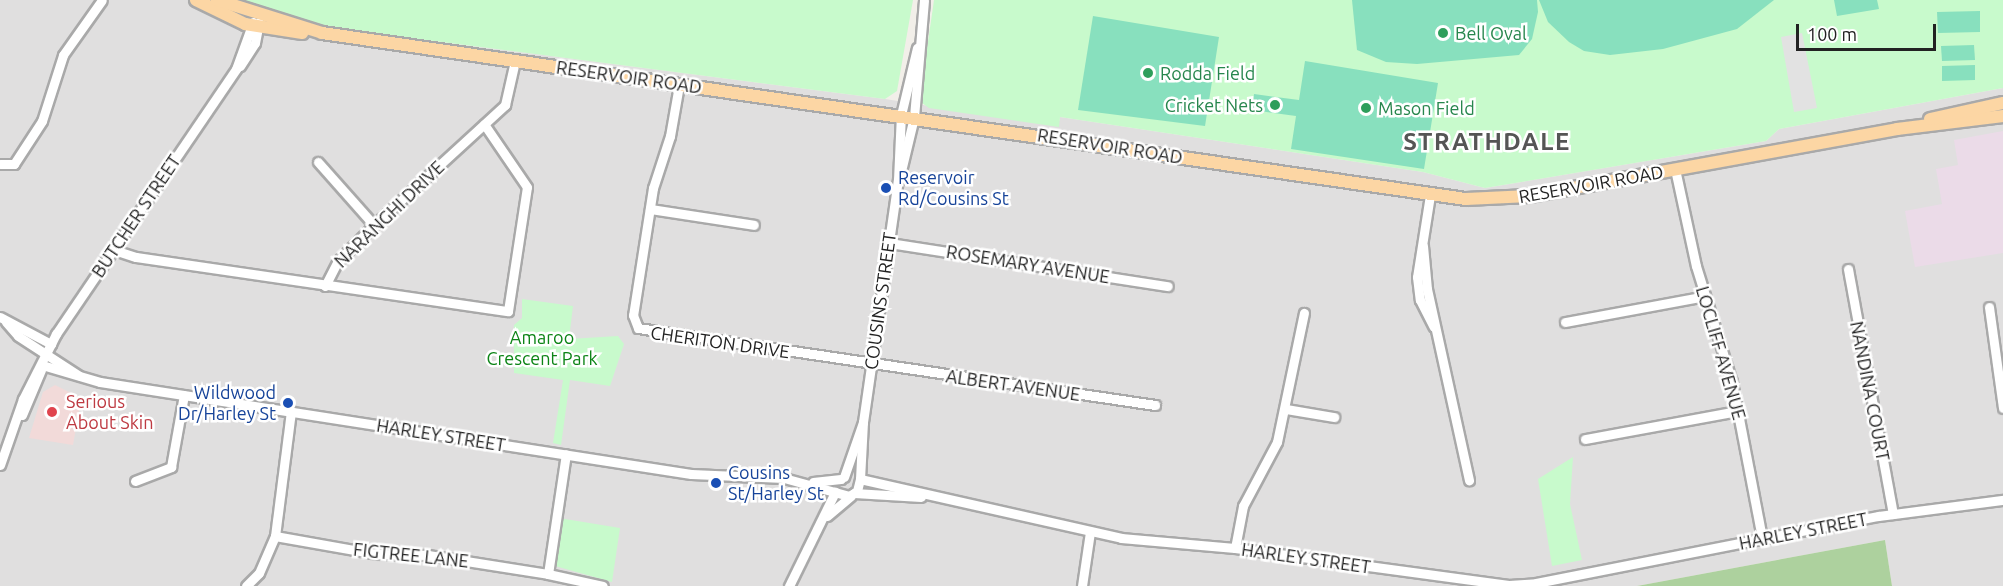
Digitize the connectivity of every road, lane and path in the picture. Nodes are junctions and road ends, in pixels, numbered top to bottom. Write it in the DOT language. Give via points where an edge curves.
graph roads {
  1 [pos="102,0"];
  2 [pos="196,0"];
  3 [pos="217,0"];
  4 [pos="924,0"];
  5 [pos="256,23"];
  6 [pos="515,61"];
  7 [pos="678,85"];
  8 [pos="2003,103"];
  9 [pos="907,116"];
  10 [pos="2003,116"];
  11 [pos="484,124"];
  12 [pos="1897,129"];
  13 [pos="318,162"];
  14 [pos="0,164"];
  15 [pos="1675,169"];
  16 [pos="1430,195"];
  17 [pos="650,209"];
  18 [pos="374,225"];
  19 [pos="754,225"];
  20 [pos="889,243"];
  21 [pos="114,249"];
  22 [pos="1848,269"];
  23 [pos="324,286"];
  24 [pos="1168,286"];
  25 [pos="1705,296"];
  26 [pos="1989,307"];
  27 [pos="1304,313"];
  28 [pos="3,320"];
  29 [pos="1565,322"];
  30 [pos="51,345"];
  31 [pos="46,355"];
  32 [pos="871,364"];
  33 [pos="42,365"];
  34 [pos="80,376"];
  35 [pos="184,395"];
  36 [pos="1155,405"];
  37 [pos="2003,408"];
  38 [pos="1286,409"];
  39 [pos="291,411"];
  40 [pos="1738,411"];
  41 [pos="1334,417"];
  42 [pos="863,422"];
  43 [pos="1585,439"];
  44 [pos="566,454"];
  45 [pos="0,465"];
  46 [pos="843,478"];
  47 [pos="860,479"];
  48 [pos="1469,480"];
  49 [pos="135,481"];
  50 [pos="805,482"];
  51 [pos="834,492"];
  52 [pos="853,494"];
  53 [pos="929,497"];
  54 [pos="2003,500"];
  55 [pos="1893,514"];
  56 [pos="826,518"];
  57 [pos="1090,532"];
  58 [pos="275,536"];
  59 [pos="1762,538"];
  60 [pos="1235,548"];
  61 [pos="548,574"];
  62 [pos="1430,576"];
  63 [pos="580,584"];
  64 [pos="246,586"];
  65 [pos="603,586"];
  66 [pos="789,586"];
  67 [pos="1082,586"];
  68 [pos="1428,586"];
  1 -- 14 [label="street" via="63,55 42,121 14,164"];
  2 -- 5 [label="main road, RESERVOIR ROAD"];
  3 -- 5 [label="main road, RESERVOIR ROAD"];
  4 -- 9 [label="street, COUSINS STREET"];
  5 -- 6 [label="main road, RESERVOIR ROAD"];
  5 -- 21 [label="street, BUTCHER STREET" via="251,53 236,69"];
  6 -- 7 [label="main road, RESERVOIR ROAD"];
  6 -- 11 [label="street, NARANGHI DRIVE" via="507,102"];
  7 -- 9 [label="main road, RESERVOIR ROAD"];
  7 -- 17 [label="street, CHERITON DRIVE"];
  8 -- 12 [label="main road, RESERVOIR ROAD"];
  9 -- 16 [label="main road, RESERVOIR ROAD"];
  9 -- 20 [label="street, COUSINS STREET"];
  10 -- 12 [label="main road, RESERVOIR ROAD"];
  11 -- 18 [label="street, NARANGHI DRIVE"];
  11 -- 23 [label="street" via="527,187 509,310"];
  12 -- 15 [label="main road, RESERVOIR ROAD"];
  13 -- 18 [label="street"];
  15 -- 16 [label="main road, RESERVOIR ROAD" via="1510,198"];
  15 -- 25 [label="street, LOCLIFF AVENUE"];
  16 -- 48 [label="street" via="1423,246 1423,289 1448,368"];
  17 -- 19 [label="street"];
  17 -- 32 [label="street, CHERITON DRIVE" via="633,315 638,328"];
  18 -- 23 [label="street, NARANGHI DRIVE" via="337,262"];
  20 -- 24 [label="street, ROSEMARY AVENUE"];
  20 -- 32 [label="street, COUSINS STREET"];
  21 -- 23 [label="street, NARANGHI DRIVE" via="136,257"];
  21 -- 30 [label="street, BUTCHER STREET"];
  22 -- 55 [label="street, NANDINA COURT"];
  25 -- 29 [label="street"];
  25 -- 40 [label="street, LOCLIFF AVENUE"];
  26 -- 37 [label="street"];
  27 -- 38 [label="street"];
  28 -- 30 [label="street, HARLEY STREET"];
  28 -- 31 [label="street, HARLEY STREET"];
  30 -- 31 [label="street, BUTCHER STREET"];
  31 -- 33 [label="street, BUTCHER STREET"];
  31 -- 34 [label="street, HARLEY STREET"];
  32 -- 36 [label="street, ALBERT AVENUE"];
  32 -- 42 [label="street, COUSINS STREET"];
  33 -- 34 [label="street, HARLEY STREET"];
  33 -- 45 [label="street, BUTCHER STREET" via="39,384"];
  34 -- 35 [label="street, HARLEY STREET"];
  35 -- 39 [label="street, HARLEY STREET"];
  35 -- 49 [label="street" via="171,467"];
  38 -- 41 [label="street"];
  38 -- 60 [label="street" via="1277,442 1243,506"];
  39 -- 44 [label="street, HARLEY STREET"];
  39 -- 58 [label="street"];
  40 -- 43 [label="street"];
  40 -- 59 [label="street, LOCLIFF AVENUE"];
  42 -- 46 [label="street, COUSINS STREET"];
  42 -- 47 [label="street, COUSINS STREET"];
  44 -- 50 [label="street, HARLEY STREET" via="704,475"];
  44 -- 61 [label="street"];
  46 -- 47 [label="street, HARLEY STREET"];
  46 -- 50 [label="street, HARLEY STREET"];
  46 -- 51 [label="street, COUSINS STREET"];
  47 -- 52 [label="street, COUSINS STREET"];
  47 -- 53 [label="street, HARLEY STREET"];
  50 -- 51 [label="street, HARLEY STREET"];
  51 -- 52 [label="street, HARLEY STREET"];
  51 -- 56 [label="street"];
  52 -- 53 [label="street, HARLEY STREET"];
  52 -- 56 [label="street"];
  53 -- 57 [label="street, HARLEY STREET"];
  54 -- 55 [label="street, HARLEY STREET"];
  55 -- 59 [label="street, HARLEY STREET"];
  56 -- 66 [label="street"];
  57 -- 60 [label="street, HARLEY STREET"];
  57 -- 67 [label="street"];
  58 -- 61 [label="street, FIGTREE LANE" via="377,554 428,555"];
  58 -- 64 [label="street" via="259,573"];
  59 -- 62 [label="street, HARLEY STREET" via="1536,584"];
  60 -- 62 [label="street, HARLEY STREET"];
  61 -- 63 [label="street, FIGTREE LANE"];
  62 -- 68 [label="street"];
  63 -- 65 [label="street, FIGTREE LANE"];
}
